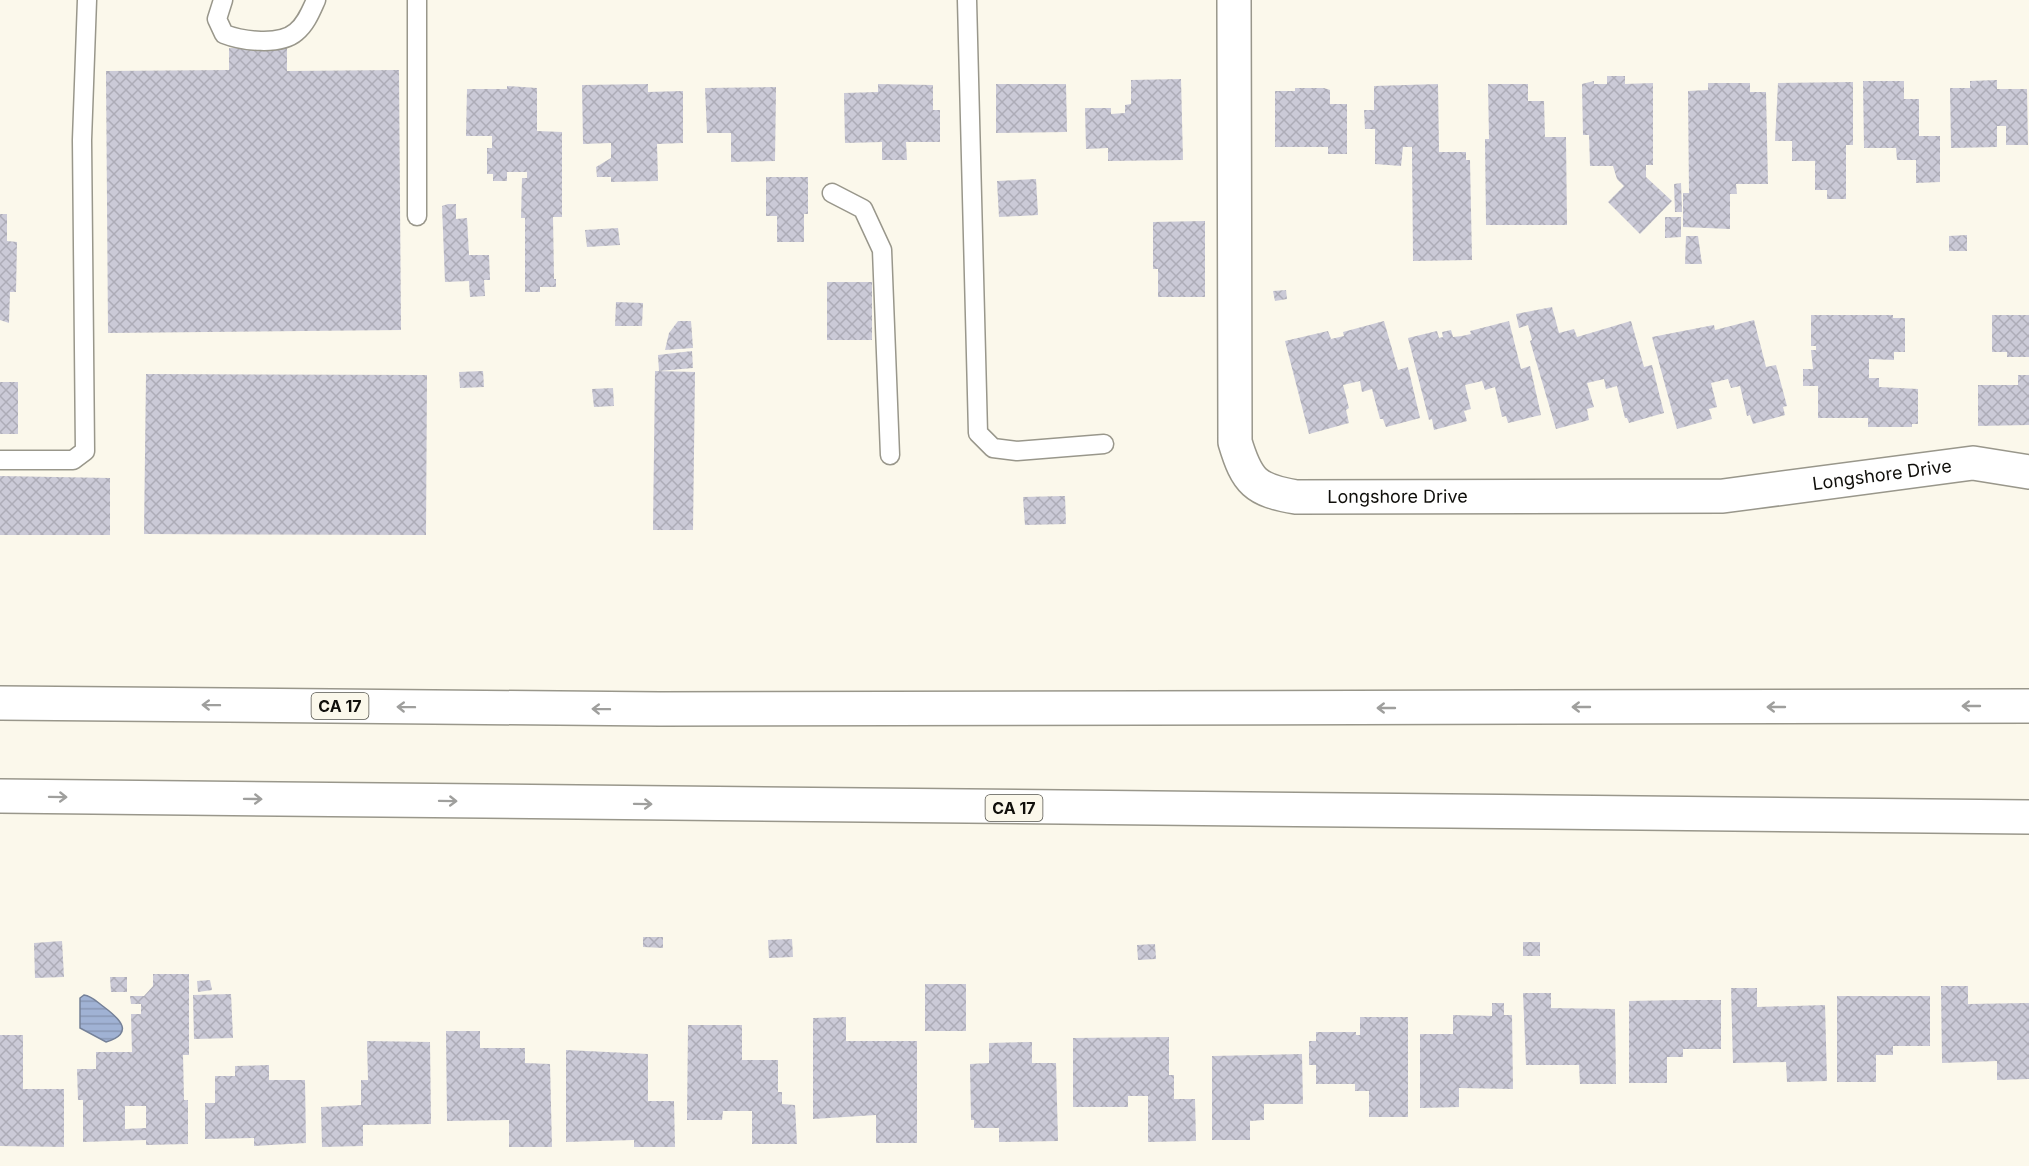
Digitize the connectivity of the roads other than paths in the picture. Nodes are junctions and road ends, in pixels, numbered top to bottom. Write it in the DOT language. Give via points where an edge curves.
graph roads {
  1 [pos="87,0"];
  2 [pos="223,0"];
  3 [pos="316,0"];
  4 [pos="417,0"];
  5 [pos="967,0"];
  6 [pos="1234,0"];
  7 [pos="832,193"];
  8 [pos="417,216"];
  9 [pos="1104,444"];
  10 [pos="890,455"];
  11 [pos="0,460"];
  12 [pos="2029,472"];
  13 [pos="7,700"];
  14 [pos="2029,706"];
  15 [pos="0,796"];
  16 [pos="2029,817"];
  1 -- 11 [label="lane" via="82,140 85,451 73,460"];
  2 -- 3 [label="lane" via="217,20 224,34 238,40 283,39 296,33"];
  4 -- 8 [label="lane"];
  5 -- 9 [label="lane" via="978,433 993,448 1017,451"];
  6 -- 12 [label="main road, Longshore Drive" via="1235,442 1244,472 1268,492 1296,497 1722,496 1972,464"];
  7 -- 10 [label="lane" via="863,208 882,250"];
  14 -- 13 [label="main road, CA 17, one-way" via="660,709"];
  15 -- 16 [label="main road, CA 17, one-way"];
}
